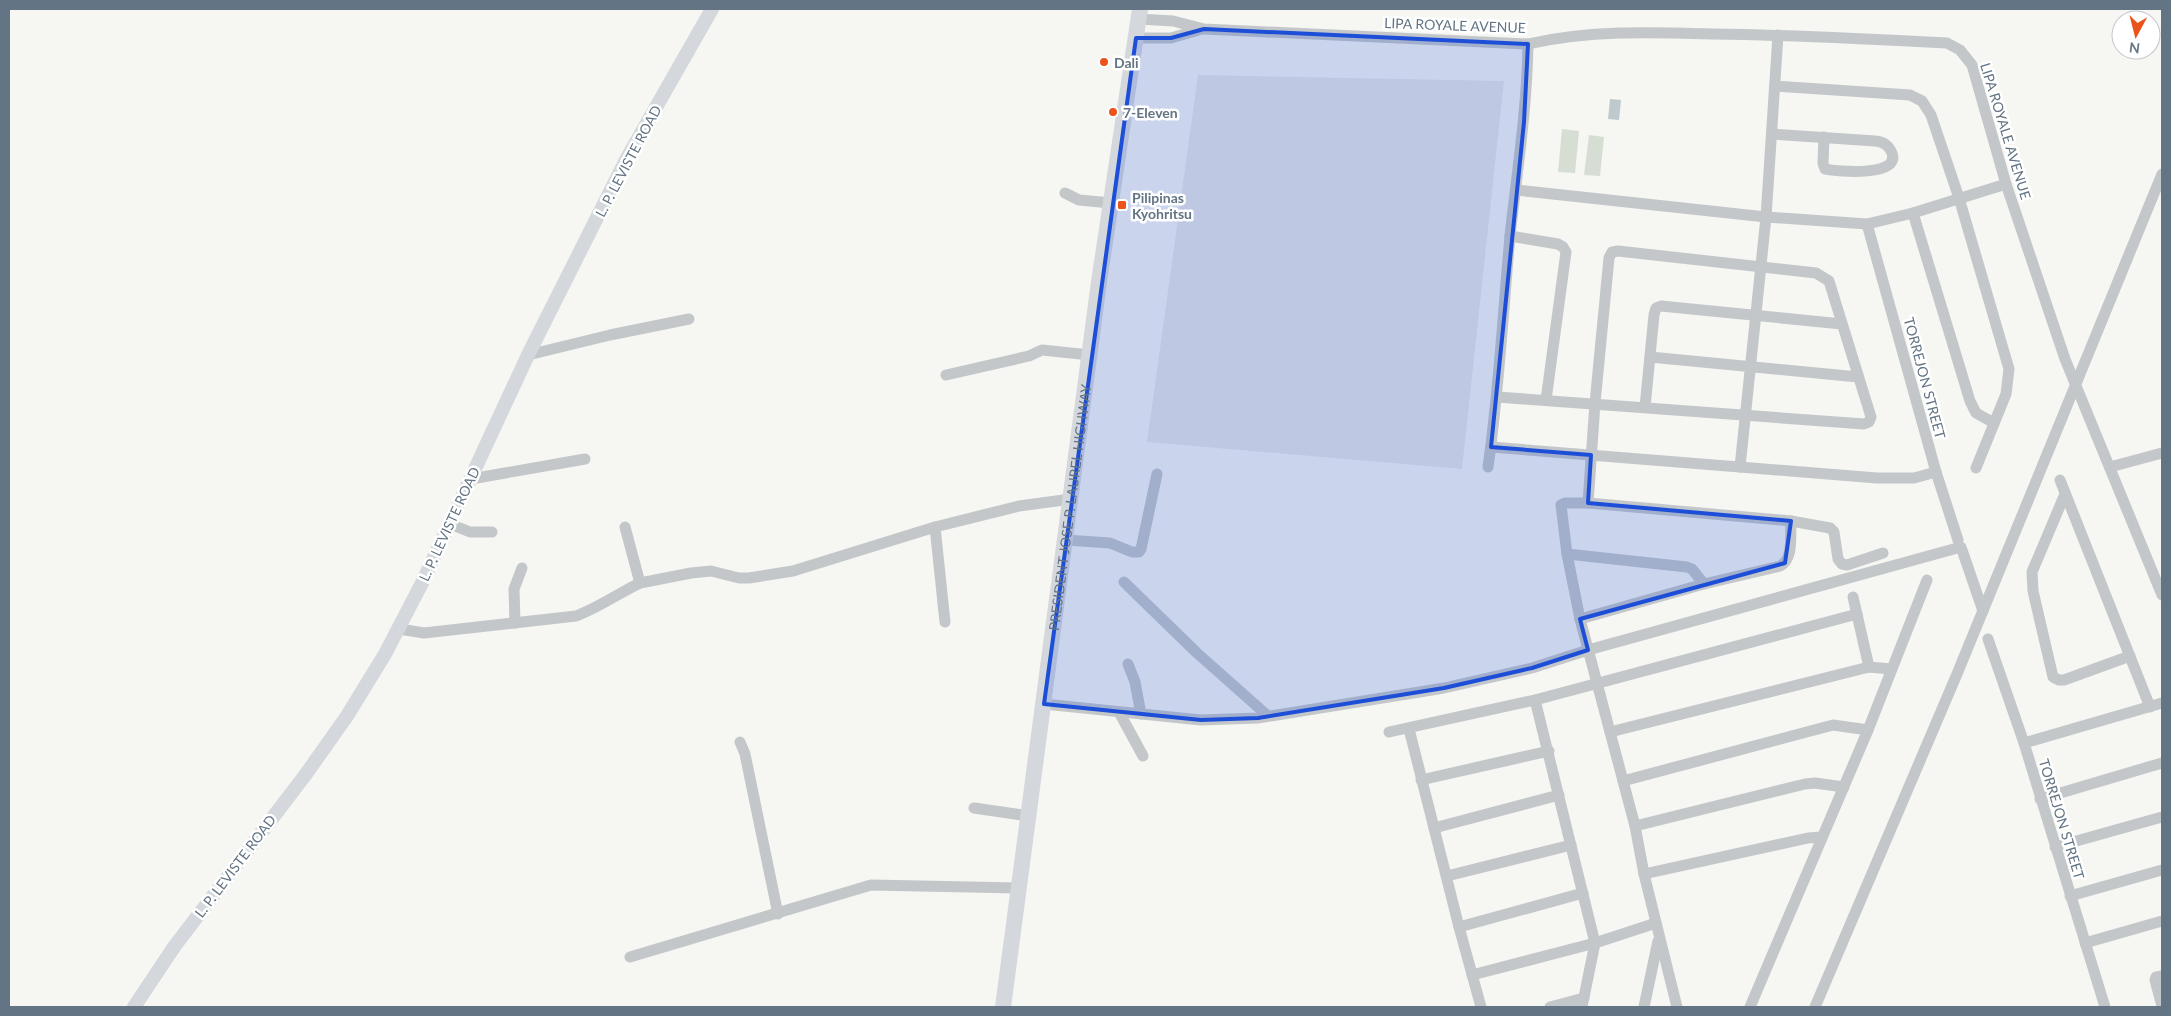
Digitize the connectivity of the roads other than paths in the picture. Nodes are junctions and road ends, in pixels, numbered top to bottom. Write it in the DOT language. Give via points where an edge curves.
graph roads {
  1 [pos="712,9"];
  2 [pos="1139,14"];
  3 [pos="1204,29"];
  4 [pos="1778,35"];
  5 [pos="1136,38"];
  6 [pos="1528,44"];
  7 [pos="1775,86"];
  8 [pos="1772,134"];
  9 [pos="1824,137"];
  10 [pos="2162,174"];
  11 [pos="2006,184"];
  12 [pos="1516,190"];
  13 [pos="1065,193"];
  14 [pos="1959,198"];
  15 [pos="1110,203"];
  16 [pos="1913,213"];
  17 [pos="1766,217"];
  18 [pos="1867,224"];
  19 [pos="1510,236"];
  20 [pos="1760,266"];
  21 [pos="1754,316"];
  22 [pos="689,319"];
  23 [pos="1842,324"];
  24 [pos="528,355"];
  25 [pos="1090,355"];
  26 [pos="1650,357"];
  27 [pos="1749,367"];
  28 [pos="946,375"];
  29 [pos="1858,377"];
  30 [pos="2076,385"];
  31 [pos="1497,397"];
  32 [pos="1546,400"];
  33 [pos="1595,403"];
  34 [pos="1645,407"];
  35 [pos="1744,415"];
  36 [pos="1994,423"];
  37 [pos="1491,447"];
  38 [pos="1591,455"];
  39 [pos="2161,456"];
  40 [pos="585,459"];
  41 [pos="1488,467"];
  42 [pos="1740,467"];
  43 [pos="1976,468"];
  44 [pos="2110,468"];
  45 [pos="1936,472"];
  46 [pos="1157,474"];
  47 [pos="471,479"];
  48 [pos="2060,480"];
  49 [pos="2066,494"];
  50 [pos="1071,499"];
  51 [pos="1588,503"];
  52 [pos="1791,521"];
  53 [pos="450,524"];
  54 [pos="625,527"];
  55 [pos="935,527"];
  56 [pos="492,532"];
  57 [pos="1066,540"];
  58 [pos="1959,544"];
  59 [pos="1883,553"];
  60 [pos="1567,554"];
  61 [pos="522,568"];
  62 [pos="1927,580"];
  63 [pos="1124,582"];
  64 [pos="640,583"];
  65 [pos="1704,584"];
  66 [pos="2162,595"];
  67 [pos="1854,598"];
  68 [pos="1983,611"];
  69 [pos="1857,614"];
  70 [pos="1580,619"];
  71 [pos="944,622"];
  72 [pos="515,623"];
  73 [pos="399,629"];
  74 [pos="1988,639"];
  75 [pos="1588,650"];
  76 [pos="2130,656"];
  77 [pos="1128,664"];
  78 [pos="1869,667"];
  79 [pos="1891,669"];
  80 [pos="1597,684"];
  81 [pos="1535,700"];
  82 [pos="2162,703"];
  83 [pos="1044,704"];
  84 [pos="2150,707"];
  85 [pos="1119,712"];
  86 [pos="1141,714"];
  87 [pos="1268,716"];
  88 [pos="1410,728"];
  89 [pos="1868,730"];
  90 [pos="1389,732"];
  91 [pos="1610,732"];
  92 [pos="740,742"];
  93 [pos="2024,744"];
  94 [pos="1549,751"];
  95 [pos="1143,756"];
  96 [pos="2162,762"];
  97 [pos="1421,780"];
  98 [pos="1623,780"];
  99 [pos="1844,787"];
  100 [pos="1559,795"];
  101 [pos="2040,799"];
  102 [pos="974,808"];
  103 [pos="1028,816"];
  104 [pos="2162,817"];
  105 [pos="1635,826"];
  106 [pos="1434,828"];
  107 [pos="1821,837"];
  108 [pos="1571,845"];
  109 [pos="2055,847"];
  110 [pos="2162,870"];
  111 [pos="1644,874"];
  112 [pos="1447,876"];
  113 [pos="1018,888"];
  114 [pos="1583,893"];
  115 [pos="2070,896"];
  116 [pos="778,914"];
  117 [pos="2162,921"];
  118 [pos="1656,923"];
  119 [pos="1459,927"];
  120 [pos="1659,938"];
  121 [pos="2085,942"];
  122 [pos="1595,943"];
  123 [pos="630,957"];
  124 [pos="1472,975"];
  125 [pos="2162,976"];
  126 [pos="1583,1003"];
  127 [pos="2162,1006"];
  128 [pos="134,1007"];
  129 [pos="1003,1007"];
  130 [pos="1481,1007"];
  131 [pos="1550,1007"];
  132 [pos="1644,1007"];
  133 [pos="1677,1007"];
  134 [pos="1750,1007"];
  135 [pos="1815,1007"];
  136 [pos="2105,1007"];
  1 -- 24 [label="main road, L. P. LEVISTE ROAD" via="627,158"];
  2 -- 3 [label="street, LIPA ROYALE AVENUE"];
  2 -- 5 [label="highway, PRESIDENT JOSE P. LAUREL HIGHWAY"];
  3 -- 5 [label="street, LIPA ROYALE AVENUE" via="1172,38"];
  3 -- 6 [label="street, LIPA ROYALE AVENUE"];
  4 -- 6 [label="street, LIPA ROYALE AVENUE" via="1610,32 1556,37"];
  4 -- 7 [label="street"];
  4 -- 11 [label="street, LIPA ROYALE AVENUE" via="1947,43 1960,50 1972,65"];
  5 -- 15 [label="highway, PRESIDENT JOSE P. LAUREL HIGHWAY"];
  6 -- 12 [label="street"];
  7 -- 8 [label="street"];
  7 -- 14 [label="street" via="1910,94 1922,101 1932,115"];
  8 -- 9 [label="street"];
  8 -- 17 [label="street"];
  9 -- 9 [label="street" via="1882,142 1888,146 1893,159 1891,163 1866,172 1825,169"];
  10 -- 30 [label="street"];
  11 -- 14 [label="street"];
  11 -- 30 [label="street, LIPA ROYALE AVENUE"];
  12 -- 17 [label="street"];
  12 -- 19 [label="street"];
  13 -- 15 [label="street" via="1079,200"];
  14 -- 16 [label="street"];
  14 -- 36 [label="street" via="2009,369 2006,394"];
  15 -- 25 [label="highway, PRESIDENT JOSE P. LAUREL HIGHWAY"];
  16 -- 18 [label="street"];
  16 -- 36 [label="street" via="1970,401 1976,413"];
  17 -- 18 [label="street"];
  17 -- 20 [label="street"];
  18 -- 45 [label="street, TORREJON STREET"];
  19 -- 31 [label="street"];
  19 -- 32 [label="street" via="1558,244 1566,252"];
  20 -- 21 [label="street"];
  20 -- 23 [label="street" via="1824,276 1829,281"];
  20 -- 33 [label="street" via="1618,250 1612,252"];
  21 -- 23 [label="street"];
  21 -- 26 [label="street" via="1661,306 1656,308 1654,315"];
  21 -- 27 [label="street"];
  22 -- 24 [label="street"];
  23 -- 29 [label="street"];
  24 -- 47 [label="main road, L. P. LEVISTE ROAD"];
  25 -- 28 [label="street" via="1039,350 1029,356"];
  25 -- 50 [label="highway, PRESIDENT JOSE P. LAUREL HIGHWAY"];
  26 -- 27 [label="street"];
  26 -- 34 [label="street"];
  27 -- 29 [label="street"];
  27 -- 35 [label="street"];
  29 -- 35 [label="street" via="1871,417 1864,424"];
  30 -- 44 [label="street, LIPA ROYALE AVENUE"];
  30 -- 68 [label="street"];
  31 -- 32 [label="street"];
  31 -- 37 [label="street"];
  32 -- 33 [label="street"];
  33 -- 34 [label="street"];
  33 -- 38 [label="street"];
  34 -- 35 [label="street"];
  35 -- 42 [label="street"];
  36 -- 43 [label="street"];
  37 -- 38 [label="street"];
  37 -- 41 [label="street"];
  38 -- 42 [label="street"];
  38 -- 51 [label="street"];
  39 -- 44 [label="street"];
  40 -- 47 [label="street"];
  42 -- 45 [label="street" via="1896,479"];
  44 -- 66 [label="street, LIPA ROYALE AVENUE"];
  45 -- 58 [label="street, TORREJON STREET"];
  46 -- 57 [label="street" via="1139,552 1110,543"];
  47 -- 53 [label="main road, L. P. LEVISTE ROAD"];
  48 -- 49 [label="street"];
  49 -- 76 [label="street"];
  49 -- 76 [label="street" via="2032,572 2033,592 2054,676 2064,680"];
  50 -- 55 [label="street" via="1019,506"];
  50 -- 57 [label="highway, PRESIDENT JOSE P. LAUREL HIGHWAY"];
  51 -- 52 [label="street"];
  51 -- 60 [label="street" via="1561,505"];
  52 -- 59 [label="street" via="1830,528 1834,532 1842,564"];
  52 -- 65 [label="street" via="1786,563"];
  53 -- 56 [label="street" via="470,532"];
  53 -- 73 [label="main road, L. P. LEVISTE ROAD"];
  54 -- 64 [label="street"];
  55 -- 64 [label="street" via="793,571 750,578 711,571 691,572"];
  55 -- 71 [label="street"];
  57 -- 83 [label="highway, PRESIDENT JOSE P. LAUREL HIGHWAY"];
  58 -- 68 [label="street, TORREJON STREET"];
  58 -- 75 [label="street"];
  60 -- 65 [label="street" via="1687,567"];
  60 -- 70 [label="street"];
  61 -- 72 [label="street" via="514,589"];
  62 -- 79 [label="street"];
  63 -- 87 [label="street"];
  64 -- 72 [label="street" via="576,616"];
  65 -- 70 [label="street"];
  67 -- 69 [label="street"];
  68 -- 135 [label="street"];
  69 -- 78 [label="street"];
  69 -- 80 [label="street"];
  70 -- 75 [label="street"];
  72 -- 73 [label="street" via="424,633"];
  73 -- 128 [label="main road, L. P. LEVISTE ROAD" via="342,723 174,947"];
  74 -- 93 [label="street, TORREJON STREET"];
  75 -- 80 [label="street"];
  75 -- 87 [label="street" via="1532,668 1453,687"];
  76 -- 84 [label="street"];
  77 -- 86 [label="street"];
  78 -- 79 [label="street"];
  78 -- 91 [label="street"];
  79 -- 89 [label="street"];
  80 -- 81 [label="street"];
  80 -- 91 [label="street"];
  81 -- 88 [label="street"];
  81 -- 94 [label="street"];
  82 -- 84 [label="street"];
  83 -- 85 [label="street"];
  83 -- 103 [label="highway, PRESIDENT JOSE P. LAUREL HIGHWAY"];
  84 -- 93 [label="street"];
  85 -- 86 [label="street"];
  85 -- 95 [label="street"];
  86 -- 87 [label="street" via="1201,720"];
  88 -- 90 [label="street"];
  88 -- 97 [label="street"];
  89 -- 98 [label="street" via="1834,725"];
  89 -- 99 [label="street"];
  91 -- 98 [label="street"];
  92 -- 116 [label="street"];
  93 -- 101 [label="street, TORREJON STREET"];
  94 -- 97 [label="street"];
  94 -- 100 [label="street"];
  96 -- 101 [label="street"];
  97 -- 106 [label="street"];
  98 -- 105 [label="street"];
  99 -- 105 [label="street" via="1806,784"];
  99 -- 107 [label="street"];
  100 -- 106 [label="street"];
  100 -- 108 [label="street"];
  101 -- 109 [label="street, TORREJON STREET"];
  102 -- 103 [label="street"];
  103 -- 113 [label="highway, PRESIDENT JOSE P. LAUREL HIGHWAY"];
  104 -- 109 [label="street"];
  105 -- 111 [label="street"];
  106 -- 112 [label="street"];
  107 -- 111 [label="street"];
  107 -- 134 [label="street"];
  108 -- 112 [label="street"];
  108 -- 114 [label="street"];
  109 -- 115 [label="street, TORREJON STREET"];
  110 -- 115 [label="street"];
  111 -- 118 [label="street"];
  112 -- 119 [label="street"];
  113 -- 116 [label="street" via="871,885"];
  113 -- 129 [label="highway, PRESIDENT JOSE P. LAUREL HIGHWAY"];
  114 -- 119 [label="street"];
  114 -- 122 [label="street"];
  115 -- 121 [label="street, TORREJON STREET"];
  116 -- 123 [label="street"];
  117 -- 121 [label="street"];
  118 -- 120 [label="street"];
  118 -- 122 [label="street"];
  119 -- 124 [label="street"];
  120 -- 132 [label="street"];
  120 -- 133 [label="street"];
  121 -- 136 [label="street, TORREJON STREET"];
  122 -- 124 [label="street"];
  122 -- 126 [label="street"];
  124 -- 130 [label="street"];
  125 -- 127 [label="street" via="2155,980"];
  126 -- 131 [label="street"];
}
